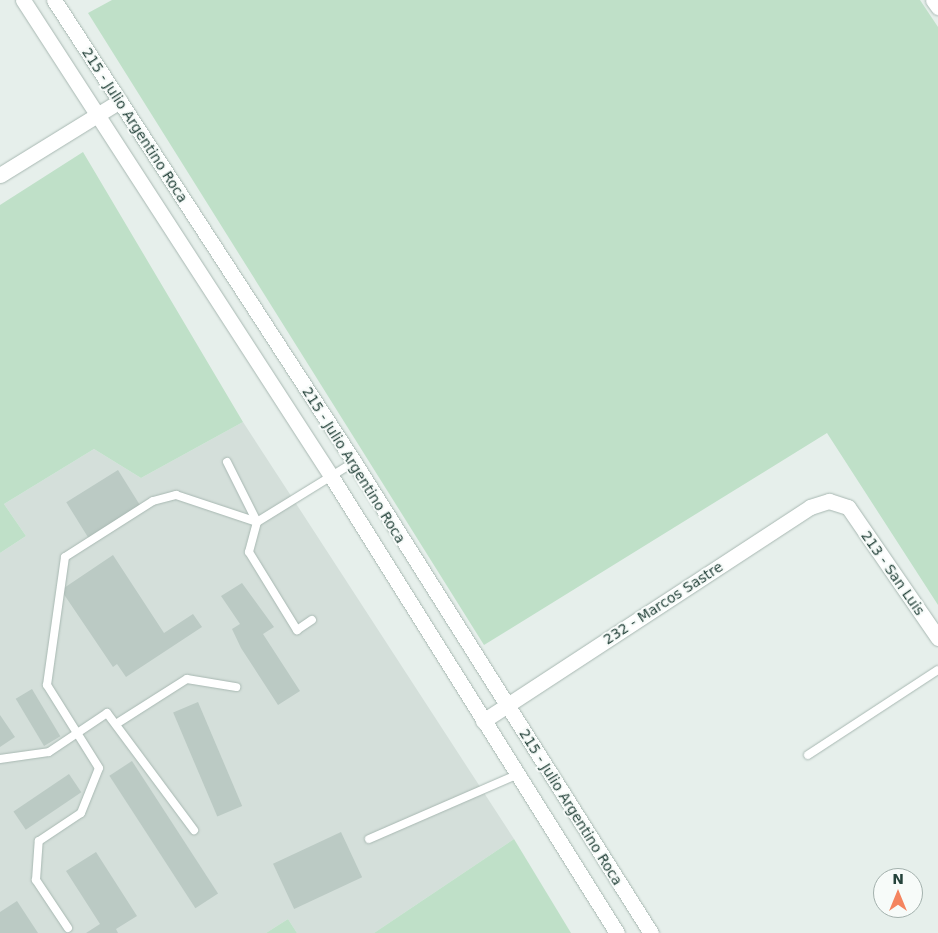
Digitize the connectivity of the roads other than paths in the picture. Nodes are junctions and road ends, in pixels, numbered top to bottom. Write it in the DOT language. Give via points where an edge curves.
graph roads {
  1 [pos="23,0"];
  2 [pos="54,0"];
  3 [pos="933,0"];
  4 [pos="938,7"];
  5 [pos="120,101"];
  6 [pos="96,114"];
  7 [pos="0,175"];
  8 [pos="227,462"];
  9 [pos="354,462"];
  10 [pos="331,476"];
  11 [pos="848,508"];
  12 [pos="256,522"];
  13 [pos="312,620"];
  14 [pos="938,638"];
  15 [pos="938,670"];
  16 [pos="236,687"];
  17 [pos="506,706"];
  18 [pos="482,721"];
  19 [pos="116,724"];
  20 [pos="78,733"];
  21 [pos="808,755"];
  22 [pos="0,759"];
  23 [pos="516,775"];
  24 [pos="194,830"];
  25 [pos="368,839"];
  26 [pos="68,928"];
  27 [pos="617,933"];
  28 [pos="651,933"];
  1 -- 6 [label="street, 215 - Julio Argentino Roca"];
  2 -- 5 [label="street, 215 - Julio Argentino Roca"];
  3 -- 4 [label="street"];
  5 -- 6 [label="street"];
  5 -- 9 [label="street, 215 - Julio Argentino Roca"];
  6 -- 7 [label="street"];
  6 -- 10 [label="street, 215 - Julio Argentino Roca"];
  8 -- 12 [label="lane"];
  9 -- 10 [label="lane"];
  9 -- 17 [label="street, 215 - Julio Argentino Roca"];
  10 -- 12 [label="lane"];
  10 -- 18 [label="street, 215 - Julio Argentino Roca"];
  11 -- 14 [label="street, 213 - San Luis"];
  11 -- 17 [label="street, 232 - Marcos Sastre" via="829,501 810,507"];
  12 -- 13 [label="lane" via="249,552 297,630"];
  12 -- 20 [label="lane" via="176,495 153,501 65,557 47,685"];
  15 -- 21 [label="lane"];
  16 -- 19 [label="lane" via="187,679"];
  17 -- 18 [label="street, 232 - Marcos Sastre"];
  17 -- 28 [label="street, 215 - Julio Argentino Roca"];
  18 -- 23 [label="street, 215 - Julio Argentino Roca"];
  19 -- 20 [label="lane" via="107,713"];
  19 -- 24 [label="lane"];
  20 -- 22 [label="lane" via="49,752"];
  20 -- 26 [label="lane" via="99,768 81,813 39,841 36,880"];
  23 -- 25 [label="lane"];
  23 -- 27 [label="street, 215 - Julio Argentino Roca"];
}
